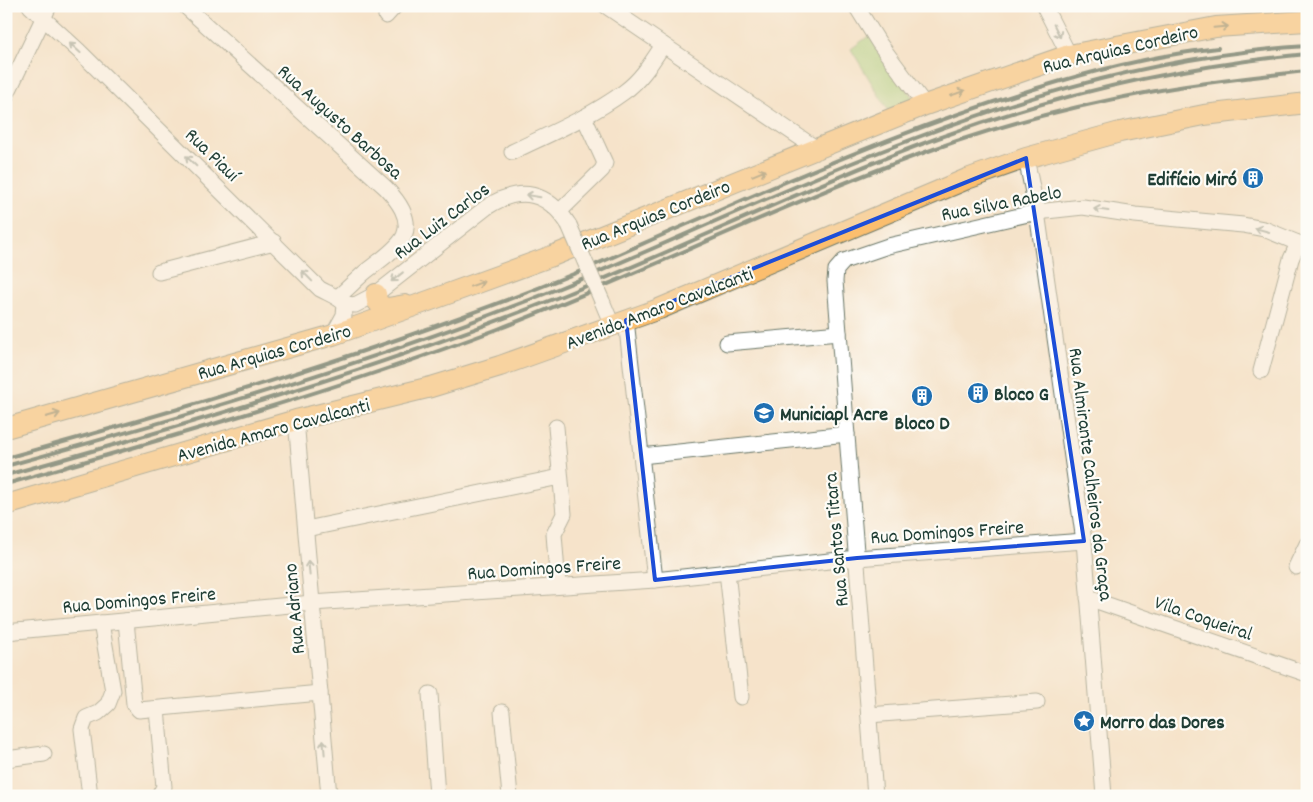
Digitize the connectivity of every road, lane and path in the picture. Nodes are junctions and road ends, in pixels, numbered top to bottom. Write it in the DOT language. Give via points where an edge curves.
graph roads {
  1 [pos="30,6"];
  2 [pos="185,6"];
  3 [pos="606,6"];
  4 [pos="856,6"];
  5 [pos="1044,6"];
  6 [pos="46,12"];
  7 [pos="1307,20"];
  8 [pos="663,45"];
  9 [pos="1070,55"];
  10 [pos="6,96"];
  11 [pos="1307,103"];
  12 [pos="925,105"];
  13 [pos="584,117"];
  14 [pos="817,149"];
  15 [pos="512,152"];
  16 [pos="1026,158"];
  17 [pos="560,211"];
  18 [pos="1037,212"];
  19 [pos="274,242"];
  20 [pos="1302,246"];
  21 [pos="158,272"];
  22 [pos="835,281"];
  23 [pos="376,294"];
  24 [pos="431,300"];
  25 [pos="341,301"];
  26 [pos="619,323"];
  27 [pos="839,333"];
  28 [pos="333,335"];
  29 [pos="727,343"];
  30 [pos="1261,371"];
  31 [pos="296,420"];
  32 [pos="556,427"];
  33 [pos="6,428"];
  34 [pos="847,434"];
  35 [pos="641,456"];
  36 [pos="560,477"];
  37 [pos="6,505"];
  38 [pos="306,529"];
  39 [pos="1084,541"];
  40 [pos="1307,544"];
  41 [pos="857,558"];
  42 [pos="1296,567"];
  43 [pos="727,572"];
  44 [pos="655,580"];
  45 [pos="558,586"];
  46 [pos="1088,598"];
  47 [pos="312,603"];
  48 [pos="126,620"];
  49 [pos="101,623"];
  50 [pos="6,632"];
  51 [pos="1307,674"];
  52 [pos="320,693"];
  53 [pos="430,694"];
  54 [pos="741,697"];
  55 [pos="1037,702"];
  56 [pos="157,709"];
  57 [pos="502,712"];
  58 [pos="869,716"];
  59 [pos="44,754"];
  60 [pos="6,759"];
  61 [pos="90,796"];
  62 [pos="159,796"];
  63 [pos="329,796"];
  64 [pos="437,796"];
  65 [pos="510,796"];
  66 [pos="875,796"];
  67 [pos="1104,796"];
  1 -- 6 [label="street, Rua Piauí"];
  2 -- 25 [label="street, Rua Augusto Barbosa" via="386,188 403,211 406,223 404,236"];
  3 -- 8 [label="street"];
  4 -- 12 [label="street"];
  5 -- 9 [label="street, one-way"];
  6 -- 10 [label="street"];
  19 -- 6 [label="street, Rua Piauí, one-way" via="79,51"];
  9 -- 7 [label="main road, Rua Arquias Cordeiro, one-way" via="1216,27"];
  8 -- 13 [label="street" via="648,68 624,92"];
  8 -- 14 [label="street"];
  12 -- 9 [label="main road, Rua Arquias Cordeiro, one-way"];
  11 -- 16 [label="main road, Avenida Amaro Cavalcanti" via="1204,115 1120,132"];
  12 -- 14 [label="main road, Rua Arquias Cordeiro"];
  13 -- 15 [label="street"];
  13 -- 17 [label="street" via="605,162 602,170"];
  24 -- 14 [label="main road, Rua Arquias Cordeiro, one-way" via="533,263"];
  16 -- 18 [label="street, Rua Almirante Calheiros da Graça"];
  16 -- 26 [label="main road, Avenida Amaro Cavalcanti" via="967,179 747,273"];
  17 -- 23 [label="street, Rua Luiz Carlos, one-way" via="548,201 534,196 506,196"];
  17 -- 26 [label="street, Rua Luiz Carlos, bridge" via="602,301"];
  20 -- 18 [label="street, Rua Silva Rabelo, one-way" via="1264,229 1211,221 1083,207"];
  18 -- 22 [label="street, Rua Silva Rabelo" via="859,255 844,261 836,270"];
  18 -- 39 [label="street, Rua Almirante Calheiros da Graça"];
  19 -- 21 [label="street"];
  25 -- 19 [label="street, Rua Piauí, one-way" via="320,289"];
  20 -- 30 [label="street" via="1291,259"];
  22 -- 27 [label="street, Rua Santos Titara"];
  23 -- 24 [label="main road" via="381,306 388,308"];
  23 -- 25 [label="street, Rua Luiz Carlos" via="355,305"];
  24 -- 28 [label="main road, Rua Arquias Cordeiro"];
  25 -- 28 [label="street" via="344,315"];
  26 -- 31 [label="main road, Avenida Amaro Cavalcanti" via="431,387"];
  26 -- 35 [label="street, Rua Luiz Carlos"];
  27 -- 29 [label="street"];
  27 -- 34 [label="street, Rua Santos Titara"];
  33 -- 28 [label="main road, Rua Arquias Cordeiro, one-way"];
  31 -- 37 [label="main road, Avenida Amaro Cavalcanti"];
  31 -- 38 [label="street, Rua Adriano"];
  32 -- 36 [label="street"];
  34 -- 35 [label="street"];
  34 -- 41 [label="street, Rua Santos Titara"];
  35 -- 44 [label="street, Rua Luiz Carlos"];
  36 -- 38 [label="street"];
  36 -- 45 [label="street" via="564,514 554,534"];
  47 -- 38 [label="street, Rua Adriano, one-way"];
  39 -- 41 [label="street, Rua Domingos Freire"];
  39 -- 46 [label="street, Rua Almirante Calheiros da Graça"];
  40 -- 42 [label="street"];
  41 -- 43 [label="street, Rua Domingos Freire"];
  41 -- 58 [label="street, Rua Santos Titara"];
  43 -- 44 [label="street, Rua Domingos Freire"];
  43 -- 54 [label="street"];
  44 -- 45 [label="street, Rua Domingos Freire"];
  45 -- 47 [label="street, Rua Domingos Freire"];
  46 -- 51 [label="street, Vila Coqueiral"];
  46 -- 67 [label="street, Rua Almirante Calheiros da Graça"];
  47 -- 48 [label="street, Rua Domingos Freire"];
  47 -- 52 [label="street, Rua Adriano"];
  48 -- 49 [label="street, Rua Domingos Freire"];
  48 -- 56 [label="street" via="134,704 140,710"];
  49 -- 50 [label="street, Rua Domingos Freire"];
  49 -- 61 [label="street" via="113,690 108,704 86,718 82,729"];
  52 -- 56 [label="street"];
  63 -- 52 [label="street, Rua Adriano, one-way"];
  53 -- 64 [label="street"];
  55 -- 58 [label="street"];
  56 -- 62 [label="street" via="164,787"];
  57 -- 65 [label="street"];
  58 -- 66 [label="street, Rua Santos Titara"];
  59 -- 60 [label="street"];
}
